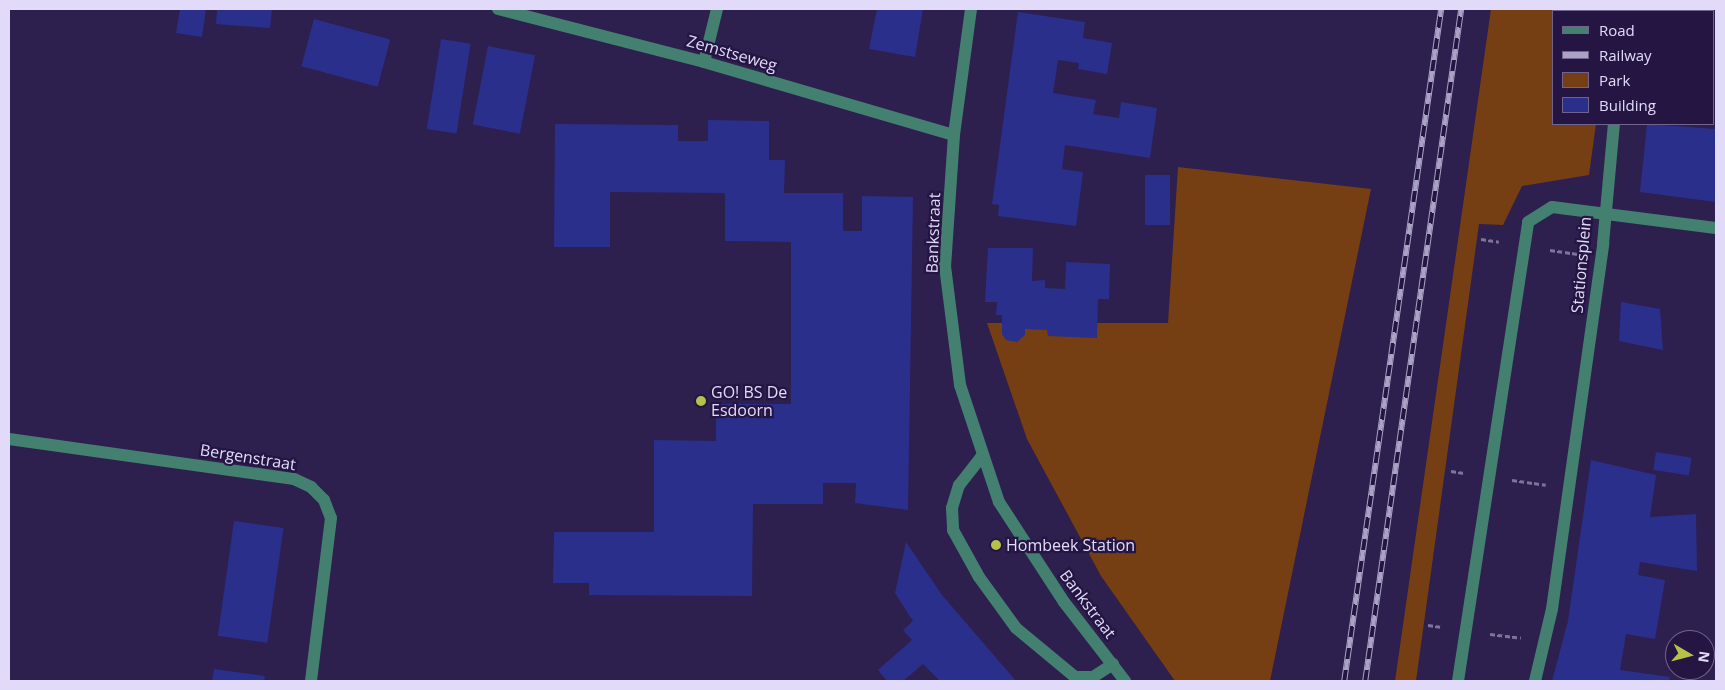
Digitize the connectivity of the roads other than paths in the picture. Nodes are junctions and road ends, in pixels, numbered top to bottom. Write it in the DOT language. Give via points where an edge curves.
graph roads {
  1 [pos="498,9"];
  2 [pos="718,9"];
  3 [pos="971,9"];
  4 [pos="704,62"];
  5 [pos="1614,125"];
  6 [pos="954,135"];
  7 [pos="1604,212"];
  8 [pos="1716,228"];
  9 [pos="9,439"];
  10 [pos="982,456"];
  11 [pos="1113,664"];
  12 [pos="311,681"];
  13 [pos="1125,681"];
  14 [pos="1458,681"];
  15 [pos="1535,681"];
  1 -- 4 [label="street, Zemstseweg"];
  2 -- 4 [label="street"];
  3 -- 6 [label="street, Bankstraat"];
  4 -- 6 [label="street, Zemstseweg"];
  5 -- 7 [label="street"];
  6 -- 10 [label="street, Bankstraat" via="945,266 960,384"];
  7 -- 8 [label="street"];
  7 -- 14 [label="street, Stationsplein" via="1552,207 1528,222"];
  7 -- 15 [label="street, Stationsplein" via="1602,251 1553,600"];
  9 -- 12 [label="street, Bergenstraat" via="294,479 311,487 324,500 332,518"];
  10 -- 11 [label="street, Bankstraat" via="999,502 1026,546"];
  10 -- 11 [label="street, Bankstraat" via="958,485 952,508 953,530 978,577 1016,628 1075,676 1093,677"];
  11 -- 13 [label="street, Bankstraat"];
}
